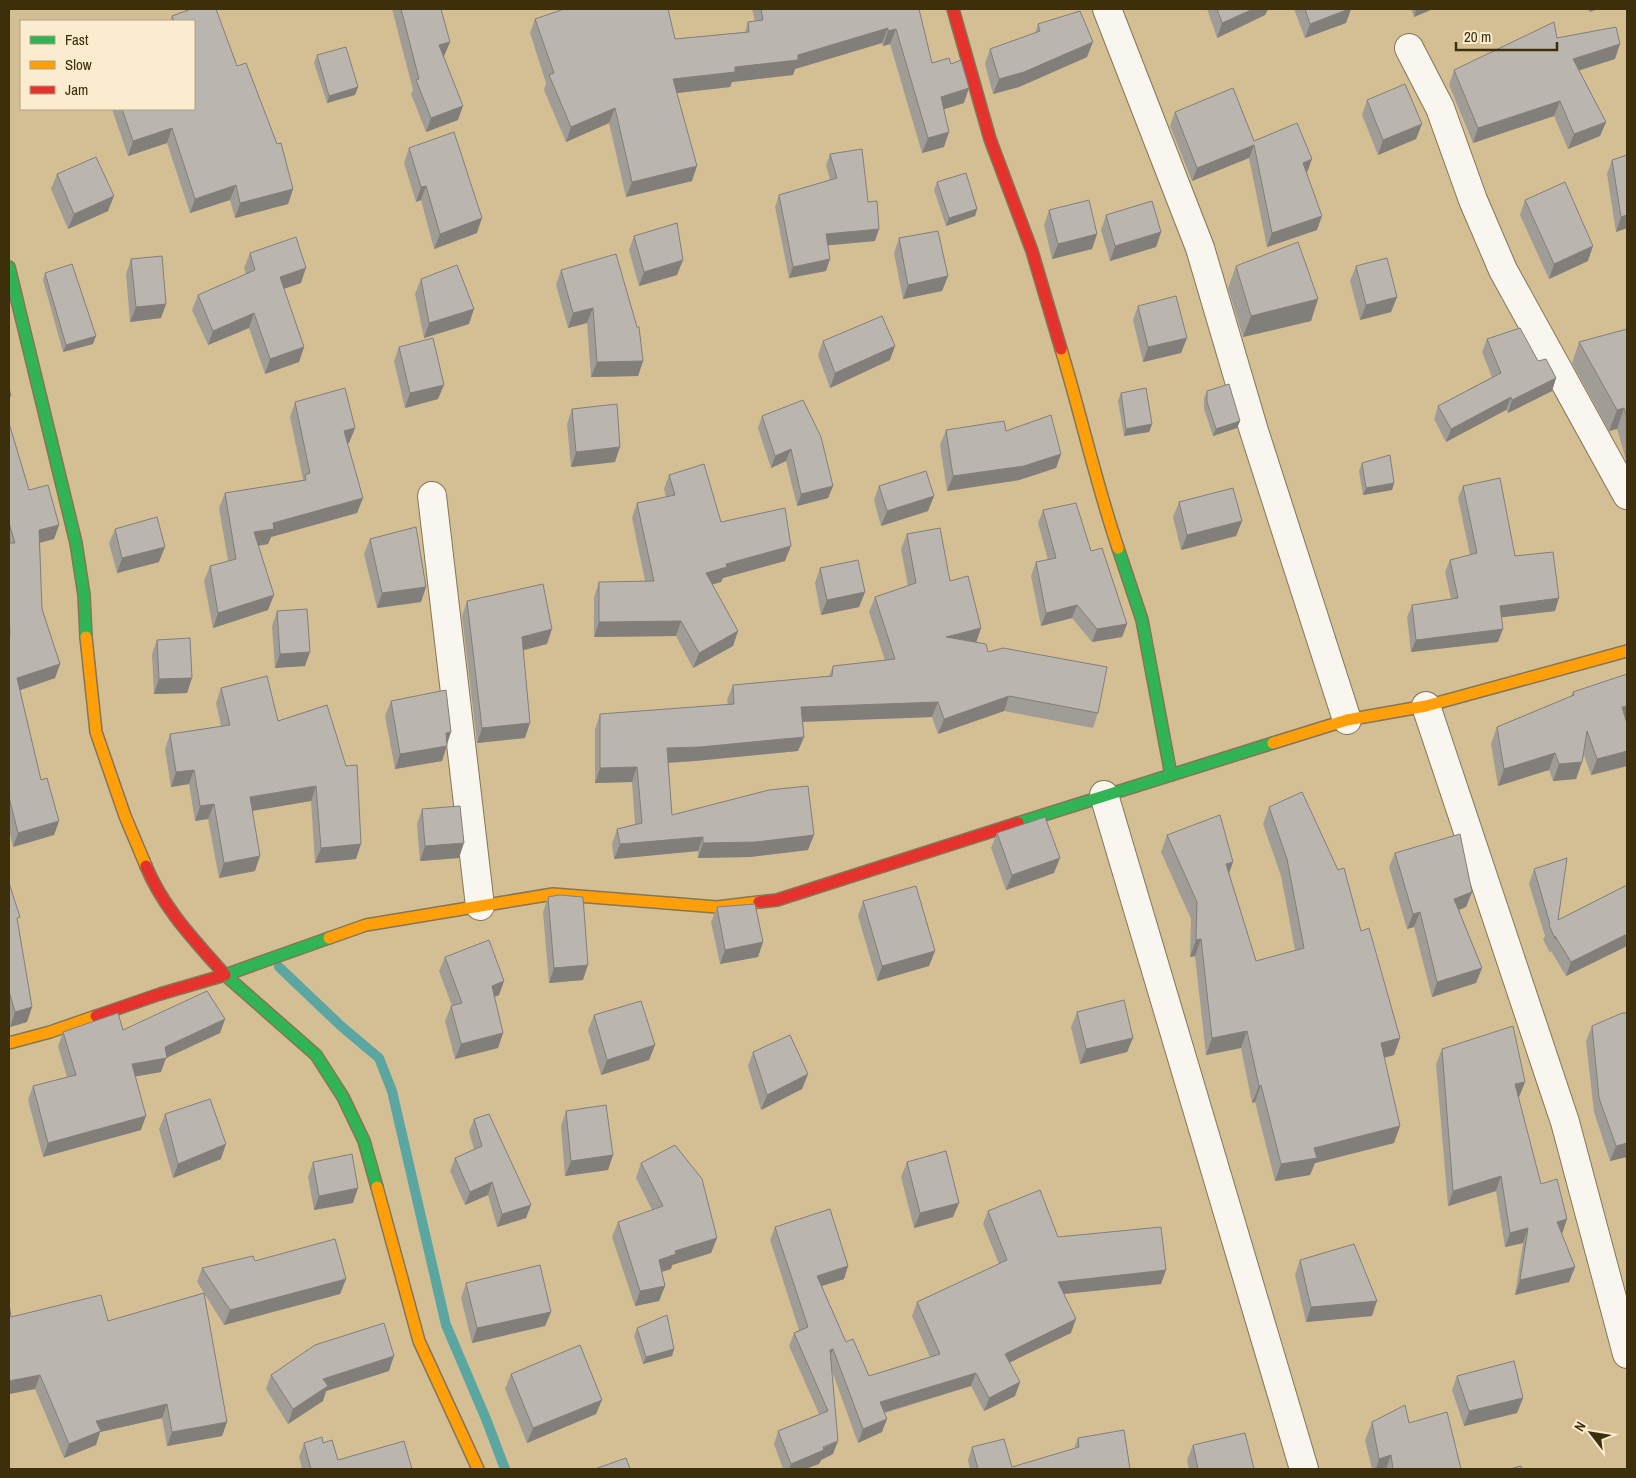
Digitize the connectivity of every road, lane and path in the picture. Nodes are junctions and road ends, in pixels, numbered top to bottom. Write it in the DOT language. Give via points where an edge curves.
graph roads {
  1 [pos="953,9"];
  2 [pos="1107,9"];
  3 [pos="1409,48"];
  4 [pos="9,267"];
  5 [pos="1627,494"];
  6 [pos="432,496"];
  7 [pos="1627,651"];
  8 [pos="1426,706"];
  9 [pos="1347,720"];
  10 [pos="1171,775"];
  11 [pos="1104,795"];
  12 [pos="480,906"];
  13 [pos="225,975"];
  14 [pos="9,1043"];
  15 [pos="1627,1354"];
  16 [pos="478,1469"];
  17 [pos="1304,1469"];
  1 -- 10 [label="street" via="990,139 1034,260 1081,416 1103,505 1142,620"];
  2 -- 9 [label="street" via="1200,248 1254,431"];
  3 -- 5 [label="street" via="1440,108 1473,200 1503,270"];
  4 -- 13 [label="street" via="76,544 84,595 96,732 153,884 187,932"];
  6 -- 12 [label="street"];
  7 -- 8 [label="street"];
  8 -- 9 [label="street"];
  8 -- 15 [label="street" via="1564,1122"];
  9 -- 10 [label="street"];
  10 -- 11 [label="street"];
  11 -- 12 [label="street" via="777,900 717,907 553,894"];
  11 -- 17 [label="street"];
  12 -- 13 [label="street" via="366,925"];
  13 -- 14 [label="street"];
  13 -- 16 [label="street" via="316,1055 343,1097 364,1141 419,1341"];
}
